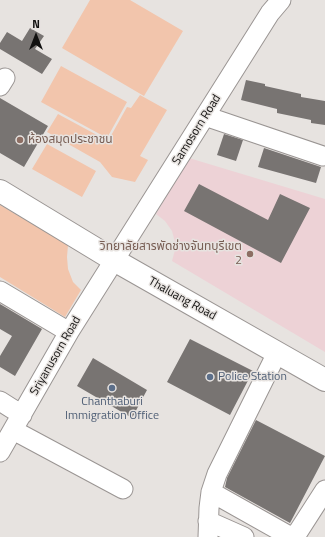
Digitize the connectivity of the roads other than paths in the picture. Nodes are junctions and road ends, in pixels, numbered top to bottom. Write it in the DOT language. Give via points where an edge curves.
graph roads {
  1 [pos="281,0"];
  2 [pos="205,116"];
  3 [pos="323,156"];
  4 [pos="0,191"];
  5 [pos="114,260"];
  6 [pos="0,291"];
  7 [pos="69,332"];
  8 [pos="277,353"];
  9 [pos="325,380"];
  10 [pos="0,401"];
  11 [pos="17,422"];
  12 [pos="0,452"];
  13 [pos="123,489"];
  14 [pos="325,490"];
  15 [pos="211,492"];
  16 [pos="208,529"];
  17 [pos="244,537"];
  18 [pos="291,537"];
  1 -- 2 [label="street, Samosorn Road" via="270,13"];
  2 -- 3 [label="street"];
  2 -- 5 [label="street, Samosorn Road"];
  4 -- 5 [label="main road, Thaluang Road"];
  5 -- 7 [label="street, Sriyanusorn Road"];
  5 -- 8 [label="main road, Thaluang Road"];
  6 -- 7 [label="street"];
  7 -- 11 [label="street, Sriyanusorn Road"];
  8 -- 9 [label="main road, Thaluang Road"];
  8 -- 15 [label="street" via="217,474"];
  10 -- 11 [label="street"];
  11 -- 12 [label="street, Sriyanusorn Road"];
  11 -- 13 [label="street"];
  14 -- 18 [label="street" via="298,532"];
  15 -- 16 [label="street"];
  15 -- 18 [label="street"];
  16 -- 17 [label="street"];
}
